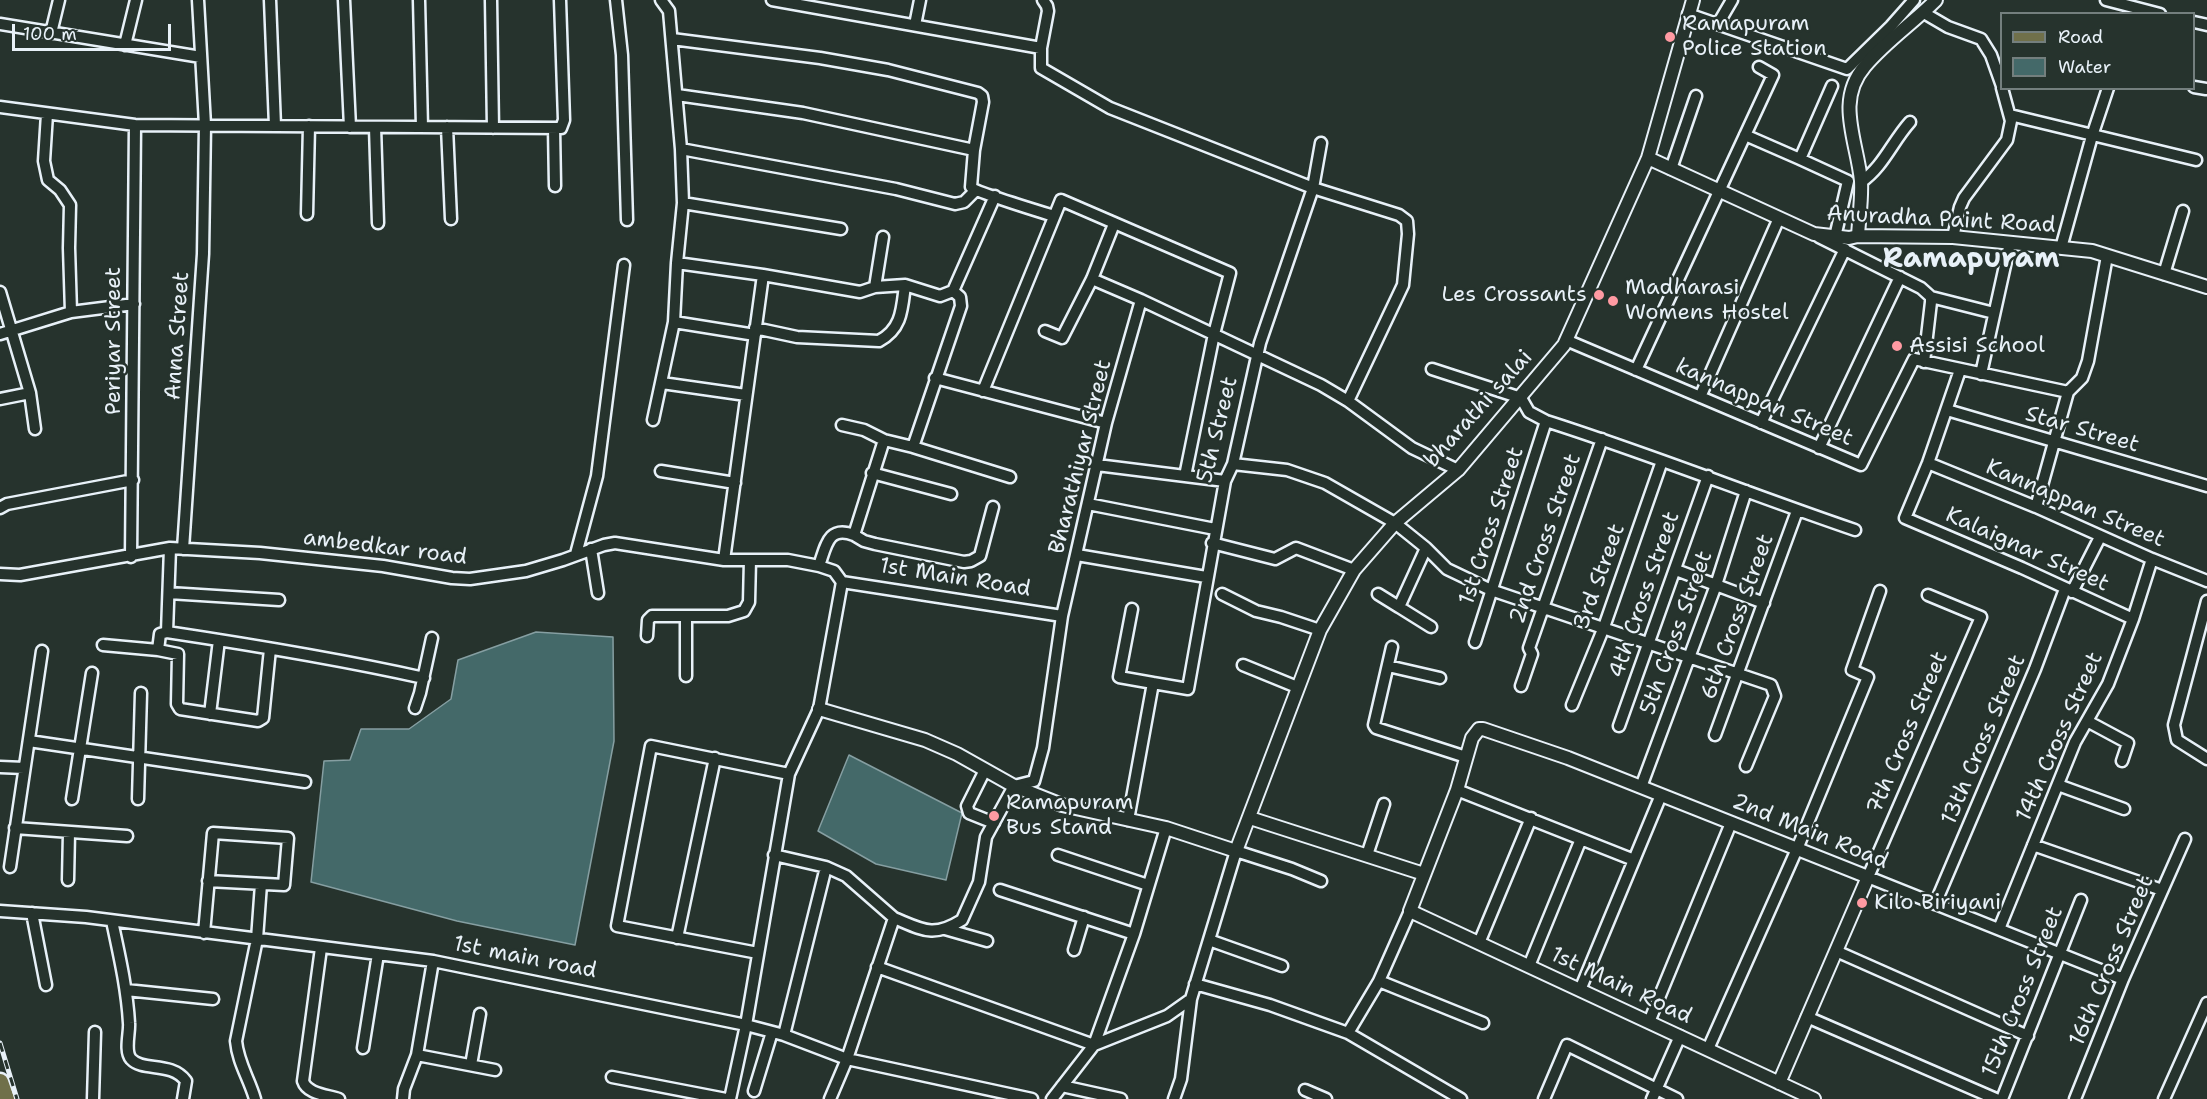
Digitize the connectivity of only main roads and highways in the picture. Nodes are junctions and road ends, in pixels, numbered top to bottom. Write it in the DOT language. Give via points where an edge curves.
graph roads {
  1 [pos="0,1082"];
  2 [pos="6,1099"];
  1 -- 2 [label="main road"];
}
